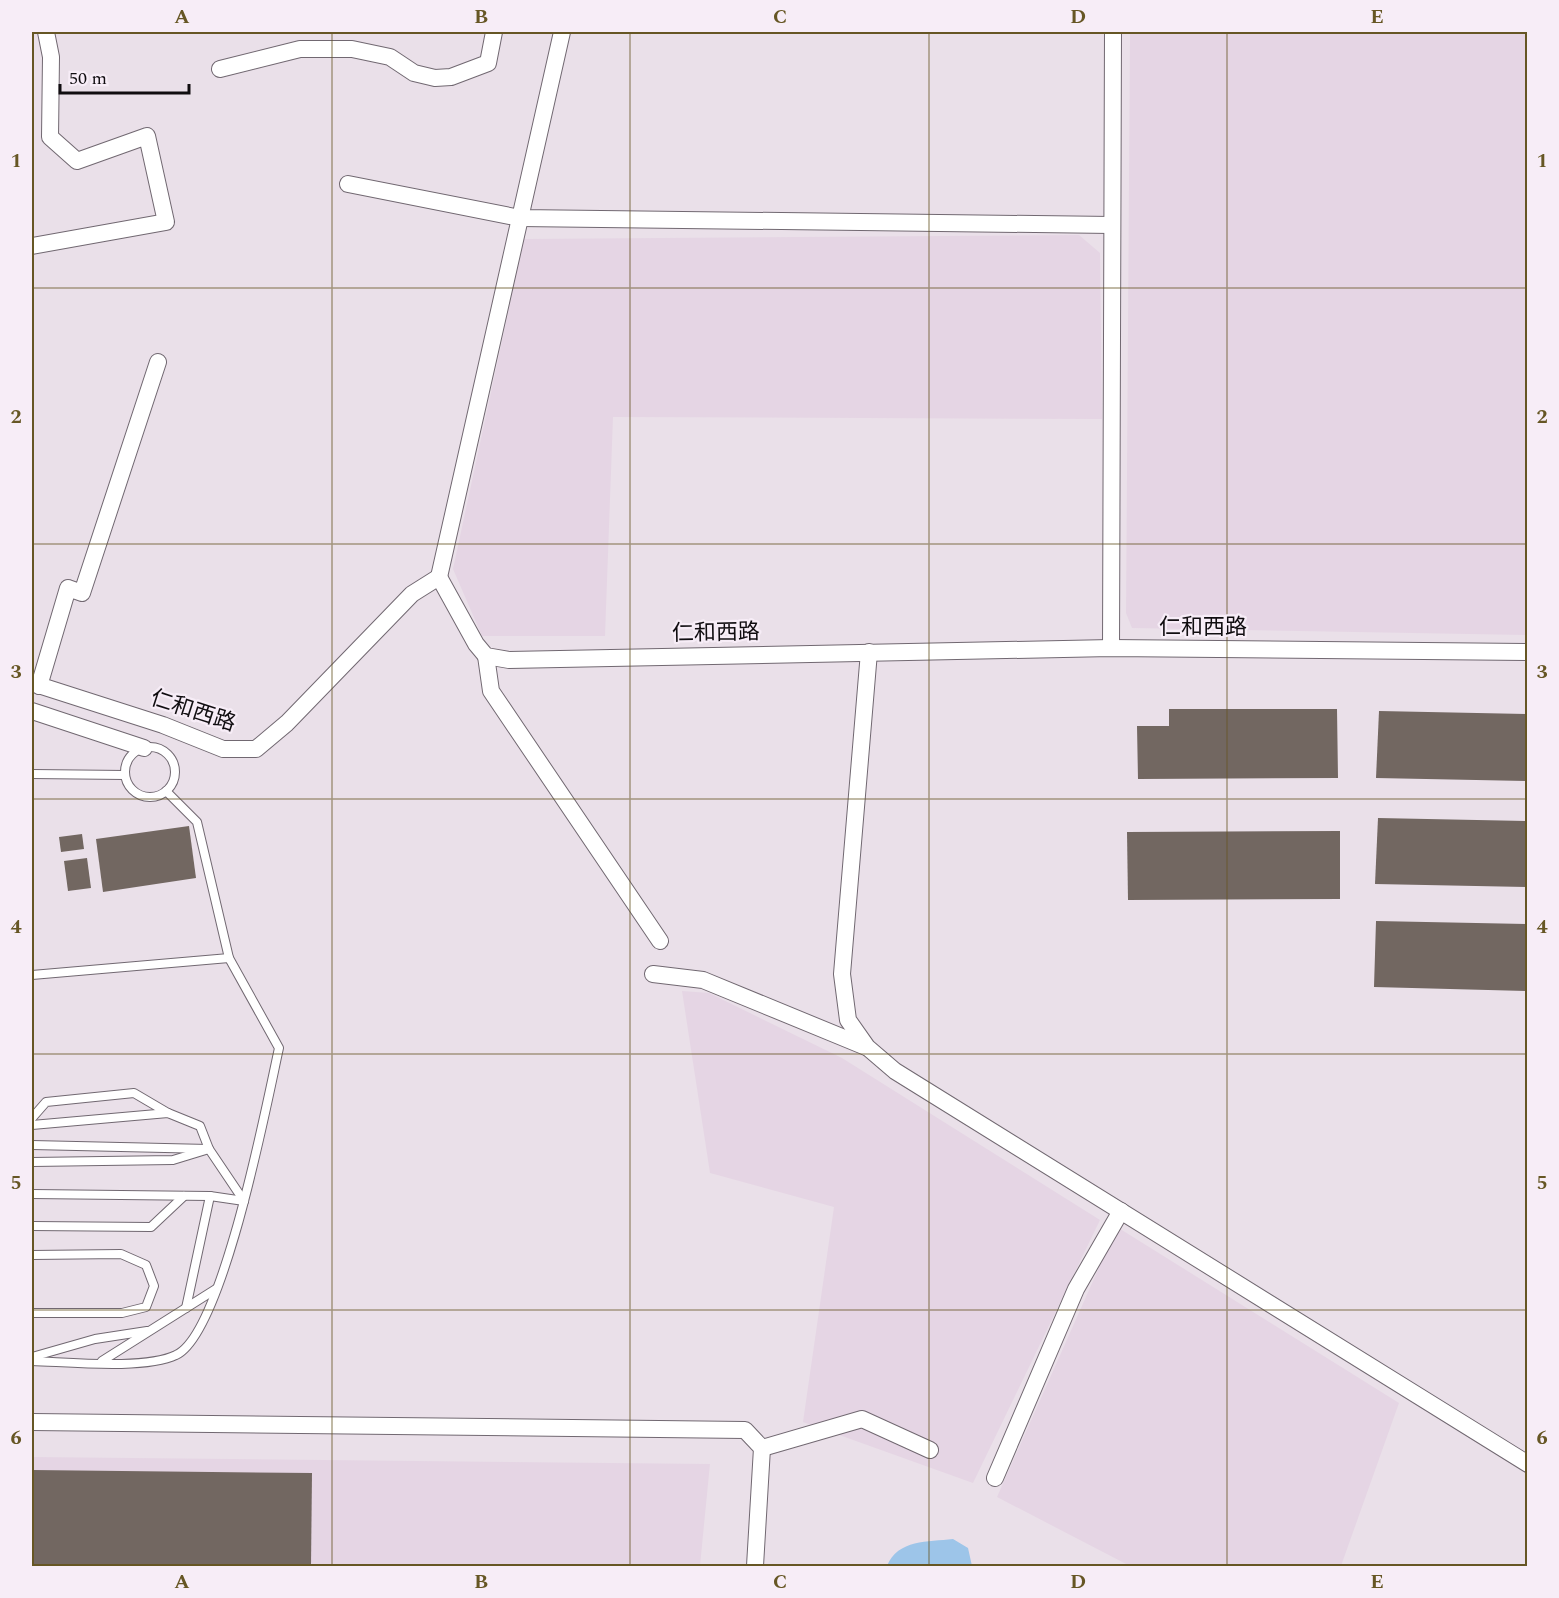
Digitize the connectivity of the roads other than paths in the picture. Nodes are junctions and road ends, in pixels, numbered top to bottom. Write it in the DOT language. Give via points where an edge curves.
graph roads {
  1 [pos="46,32"];
  2 [pos="494,32"];
  3 [pos="562,32"];
  4 [pos="1113,32"];
  5 [pos="220,69"];
  6 [pos="348,184"];
  7 [pos="520,218"];
  8 [pos="1112,225"];
  9 [pos="32,246"];
  10 [pos="158,362"];
  11 [pos="439,577"];
  12 [pos="1111,648"];
  13 [pos="869,652"];
  14 [pos="1527,652"];
  15 [pos="486,656"];
  16 [pos="35,685"];
  17 [pos="32,711"];
  18 [pos="144,748"];
  19 [pos="32,774"];
  20 [pos="125,775"];
  21 [pos="166,791"];
  22 [pos="660,941"];
  23 [pos="229,958"];
  24 [pos="653,974"];
  25 [pos="32,975"];
  26 [pos="867,1047"];
  27 [pos="168,1113"];
  28 [pos="32,1118"];
  29 [pos="32,1125"];
  30 [pos="32,1145"];
  31 [pos="209,1149"];
  32 [pos="32,1162"];
  33 [pos="32,1194"];
  34 [pos="184,1196"];
  35 [pos="210,1196"];
  36 [pos="244,1202"];
  37 [pos="1121,1211"];
  38 [pos="32,1226"];
  39 [pos="32,1255"];
  40 [pos="216,1289"];
  41 [pos="186,1308"];
  42 [pos="32,1312"];
  43 [pos="151,1330"];
  44 [pos="32,1359"];
  45 [pos="101,1362"];
  46 [pos="32,1422"];
  47 [pos="762,1448"];
  48 [pos="930,1450"];
  49 [pos="1527,1464"];
  50 [pos="995,1478"];
  51 [pos="755,1566"];
  1 -- 9 [label="street" via="51,57 50,137 77,161 147,136 166,222"];
  2 -- 5 [label="street" via="488,63 451,77 414,73 390,57 352,49 300,49"];
  3 -- 7 [label="street"];
  4 -- 8 [label="street"];
  6 -- 7 [label="street"];
  7 -- 8 [label="street"];
  7 -- 11 [label="street"];
  8 -- 12 [label="street"];
  10 -- 16 [label="street" via="82,593 68,588"];
  11 -- 15 [label="street"];
  11 -- 16 [label="street, 仁和西路" via="412,594 287,723 256,749 223,748"];
  12 -- 13 [label="street, 仁和西路"];
  12 -- 14 [label="street, 仁和西路"];
  13 -- 15 [label="street, 仁和西路" via="509,660"];
  13 -- 26 [label="street" via="842,974 848,1020"];
  15 -- 22 [label="street" via="491,691"];
  17 -- 18 [label="street"];
  18 -- 20 [label="lane" via="127,761"];
  18 -- 21 [label="lane" via="160,750 172,761 174,777"];
  19 -- 20 [label="lane"];
  20 -- 21 [label="lane" via="137,794 152,797"];
  21 -- 23 [label="lane" via="197,822"];
  23 -- 25 [label="lane"];
  23 -- 36 [label="lane" via="279,1048"];
  24 -- 26 [label="street" via="703,980"];
  26 -- 37 [label="street" via="896,1071"];
  27 -- 28 [label="lane" via="134,1093 46,1102"];
  27 -- 29 [label="lane"];
  27 -- 31 [label="lane" via="200,1126"];
  30 -- 31 [label="lane"];
  31 -- 32 [label="lane" via="173,1160"];
  31 -- 36 [label="lane"];
  33 -- 34 [label="lane"];
  34 -- 35 [label="lane"];
  34 -- 38 [label="lane" via="151,1227"];
  35 -- 36 [label="lane"];
  35 -- 41 [label="lane"];
  36 -- 40 [label="lane"];
  37 -- 49 [label="street"];
  37 -- 50 [label="street" via="1076,1289"];
  39 -- 42 [label="lane" via="120,1254 146,1265 154,1286 146,1307 122,1313"];
  40 -- 41 [label="lane"];
  40 -- 45 [label="lane" via="199,1329 179,1355 153,1362"];
  41 -- 43 [label="lane"];
  43 -- 44 [label="lane" via="95,1339"];
  43 -- 45 [label="lane"];
  44 -- 45 [label="lane"];
  46 -- 47 [label="street" via="745,1430"];
  47 -- 48 [label="street" via="862,1419"];
  47 -- 51 [label="street"];
}
